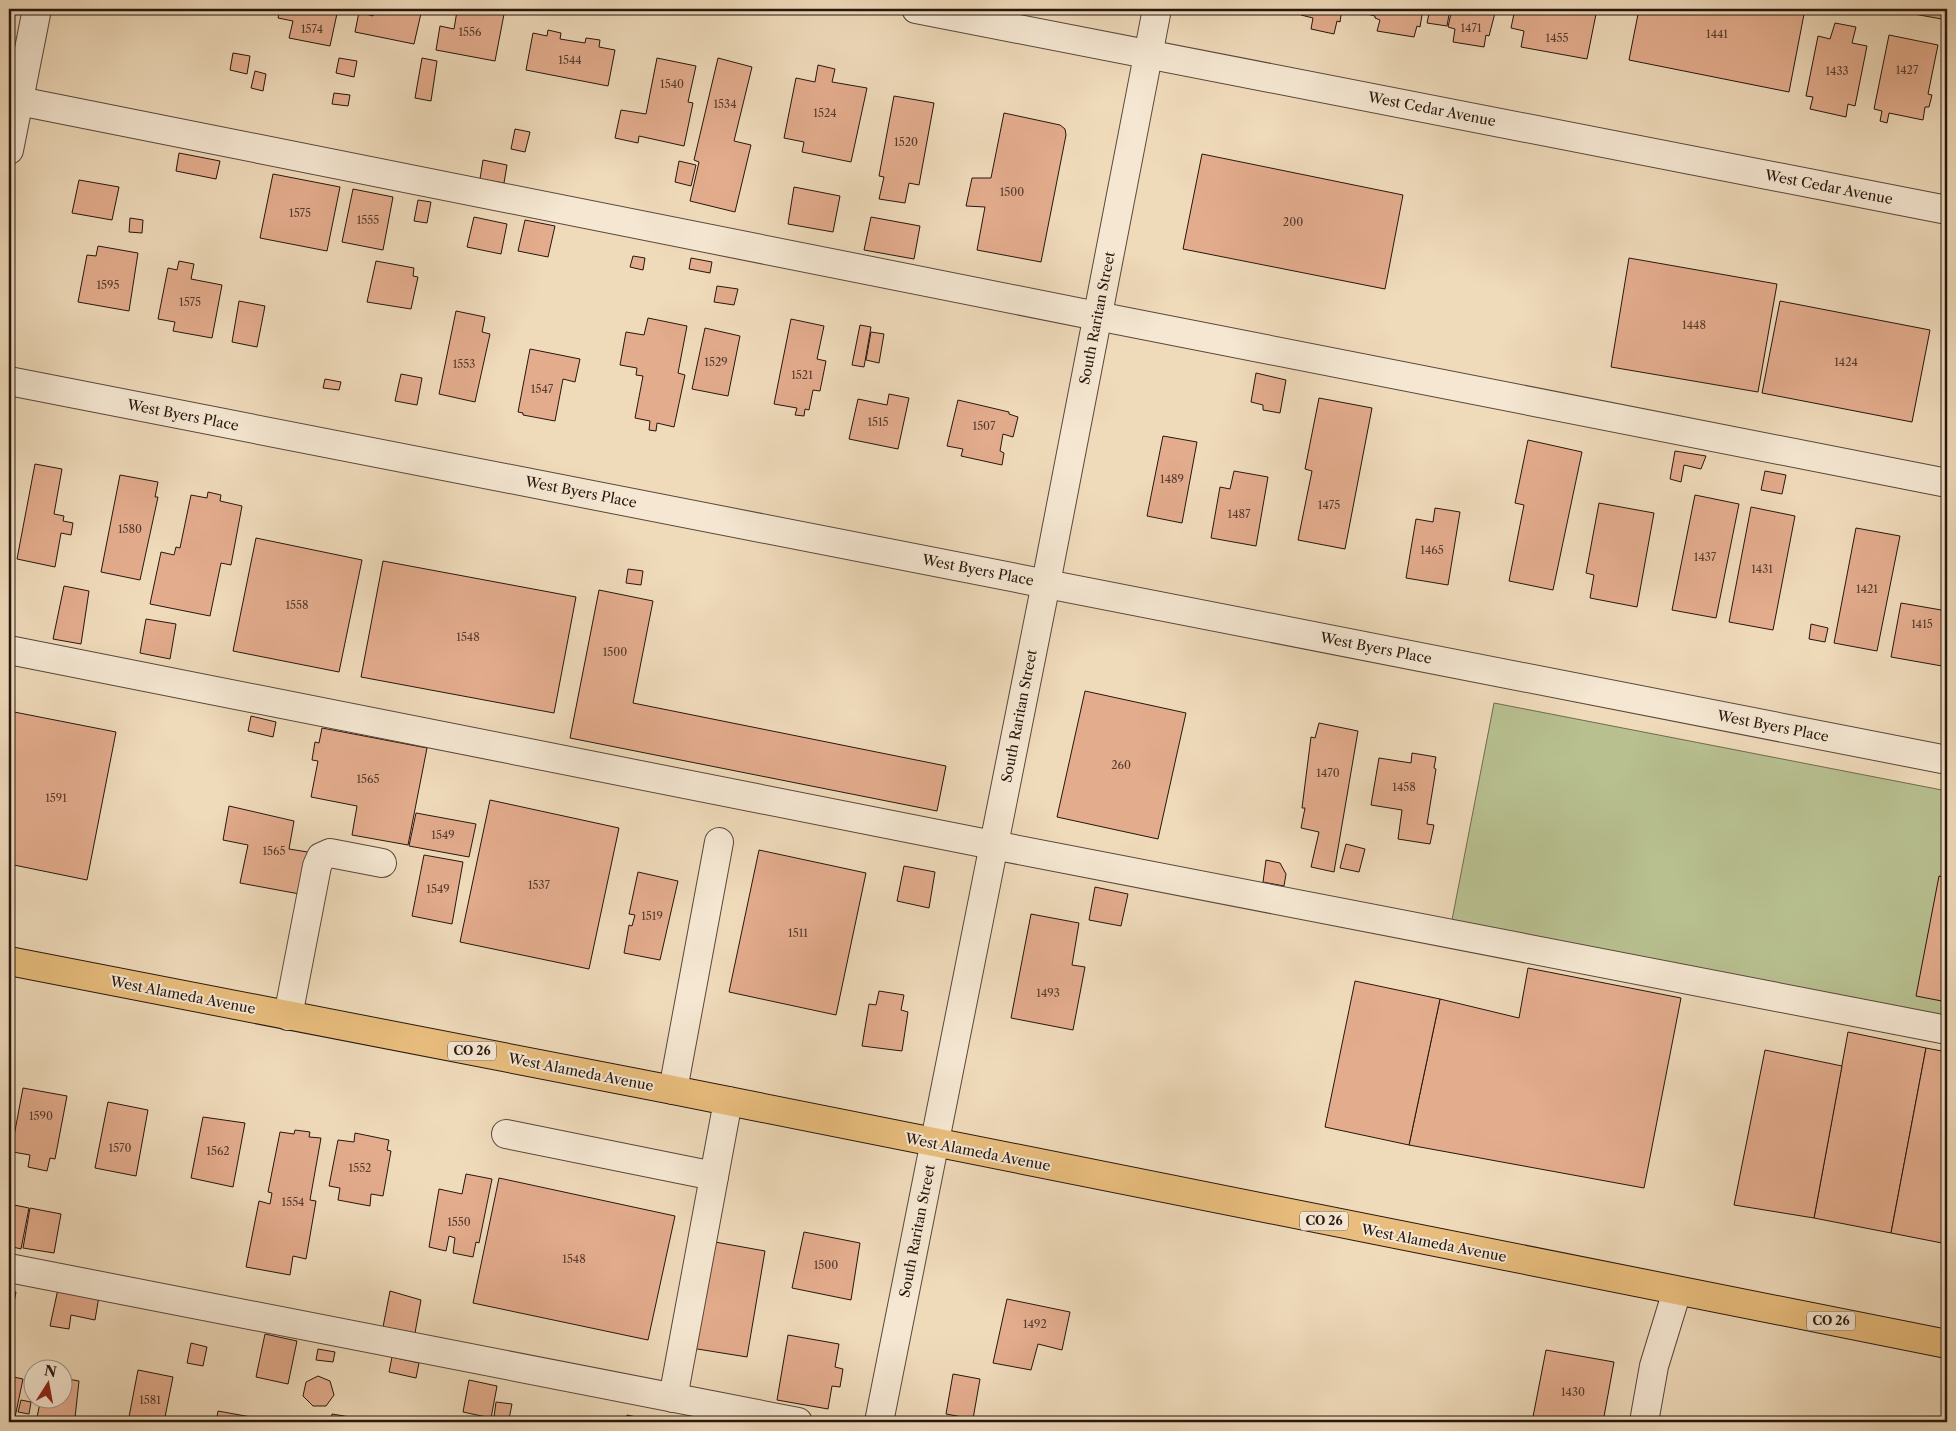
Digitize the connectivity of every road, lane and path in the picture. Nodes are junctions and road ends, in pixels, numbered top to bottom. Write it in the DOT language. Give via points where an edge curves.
graph roads {
  1 [pos="37,9"];
  2 [pos="916,9"];
  3 [pos="1157,9"];
  4 [pos="1148,54"];
  5 [pos="19,101"];
  6 [pos="9,150"];
  7 [pos="1947,210"];
  8 [pos="1097,316"];
  9 [pos="9,381"];
  10 [pos="1947,483"];
  11 [pos="1046,583"];
  12 [pos="9,650"];
  13 [pos="1947,760"];
  14 [pos="719,842"];
  15 [pos="993,845"];
  16 [pos="382,863"];
  17 [pos="9,961"];
  18 [pos="288,1016"];
  19 [pos="1947,1030"];
  20 [pos="673,1090"];
  21 [pos="728,1101"];
  22 [pos="506,1134"];
  23 [pos="934,1144"];
  24 [pos="714,1176"];
  25 [pos="9,1268"];
  26 [pos="1677,1291"];
  27 [pos="1947,1344"];
  28 [pos="673,1398"];
  29 [pos="798,1422"];
  30 [pos="879,1422"];
  31 [pos="1644,1422"];
  1 -- 5 [label="street"];
  2 -- 4 [label="street, West Cedar Avenue"];
  3 -- 4 [label="street, South Raritan Street"];
  4 -- 7 [label="street, West Cedar Avenue"];
  4 -- 8 [label="street, South Raritan Street"];
  5 -- 6 [label="street"];
  5 -- 8 [label="street"];
  8 -- 10 [label="street"];
  8 -- 11 [label="street, South Raritan Street"];
  9 -- 11 [label="street, West Byers Place"];
  11 -- 13 [label="street, West Byers Place"];
  11 -- 15 [label="street, South Raritan Street"];
  12 -- 15 [label="street"];
  14 -- 20 [label="street"];
  15 -- 19 [label="street"];
  15 -- 23 [label="street, South Raritan Street"];
  16 -- 18 [label="street" via="330,853 321,857"];
  17 -- 18 [label="main road, West Alameda Avenue / CO 26"];
  18 -- 20 [label="main road, West Alameda Avenue / CO 26"];
  20 -- 21 [label="main road, West Alameda Avenue / CO 26"];
  21 -- 23 [label="main road, West Alameda Avenue / CO 26"];
  21 -- 24 [label="street"];
  22 -- 24 [label="street"];
  23 -- 26 [label="main road, West Alameda Avenue / CO 26"];
  23 -- 30 [label="street, South Raritan Street"];
  24 -- 28 [label="street"];
  25 -- 28 [label="street"];
  26 -- 27 [label="main road, West Alameda Avenue / CO 26"];
  26 -- 31 [label="street" via="1654,1366"];
  28 -- 29 [label="street"];
}
